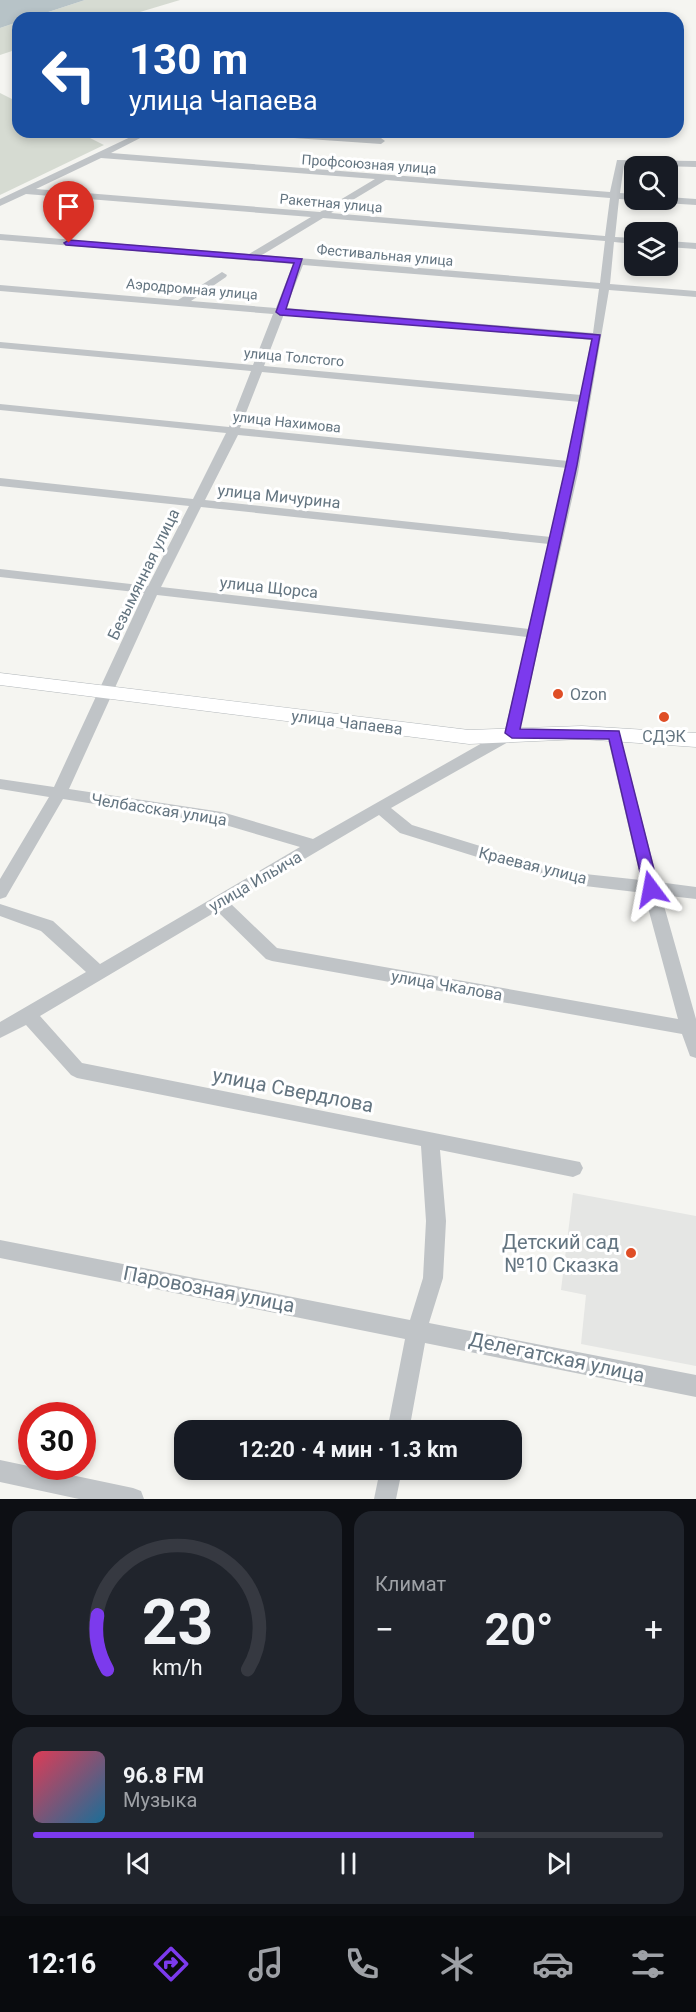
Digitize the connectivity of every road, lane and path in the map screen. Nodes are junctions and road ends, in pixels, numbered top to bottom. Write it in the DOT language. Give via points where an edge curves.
graph roads {
  1 [pos="136,138"];
  2 [pos="338,138"];
  3 [pos="381,141"];
  4 [pos="101,155"];
  5 [pos="696,164"];
  6 [pos="382,179"];
  7 [pos="25,191"];
  8 [pos="614,196"];
  9 [pos="624,196"];
  10 [pos="678,201"];
  11 [pos="0,202"];
  12 [pos="696,202"];
  13 [pos="321,216"];
  14 [pos="0,237"];
  15 [pos="610,240"];
  16 [pos="624,241"];
  17 [pos="678,245"];
  18 [pos="696,246"];
  19 [pos="252,257"];
  20 [pos="299,261"];
  21 [pos="222,275"];
  22 [pos="604,286"];
  23 [pos="0,288"];
  24 [pos="696,294"];
  25 [pos="180,303"];
  26 [pos="280,312"];
  27 [pos="597,337"];
  28 [pos="0,345"];
  29 [pos="258,368"];
  30 [pos="585,399"];
  31 [pos="0,407"];
  32 [pos="234,432"];
  33 [pos="572,465"];
  34 [pos="0,482"];
  35 [pos="196,504"];
  36 [pos="555,541"];
  37 [pos="0,573"];
  38 [pos="152,591"];
  39 [pos="535,634"];
  40 [pos="0,679"];
  41 [pos="105,693"];
  42 [pos="512,733"];
  43 [pos="614,735"];
  44 [pos="696,740"];
  45 [pos="0,784"];
  46 [pos="59,793"];
  47 [pos="380,807"];
  48 [pos="316,846"];
  49 [pos="651,889"];
  50 [pos="0,893"];
  51 [pos="696,893"];
  52 [pos="219,902"];
  53 [pos="0,910"];
  54 [pos="98,972"];
  55 [pos="28,1015"];
  56 [pos="692,1028"];
  57 [pos="0,1031"];
  58 [pos="696,1051"];
  59 [pos="430,1140"];
  60 [pos="573,1168"];
  61 [pos="0,1249"];
  62 [pos="417,1329"];
  63 [pos="696,1386"];
  64 [pos="400,1420"];
  65 [pos="0,1471"];
  66 [pos="389,1480"];
  67 [pos="133,1499"];
  68 [pos="385,1499"];
  1 -- 4 [label="street"];
  2 -- 3 [label="street"];
  4 -- 6 [label="street, Профсоюзная улица"];
  4 -- 7 [label="street"];
  5 -- 8 [label="street" via="620,162"];
  6 -- 8 [label="street, Профсоюзная улица"];
  6 -- 13 [label="street"];
  7 -- 11 [label="street"];
  7 -- 13 [label="street, Ракетная улица"];
  8 -- 9 [label="street, Профсоюзная улица"];
  8 -- 15 [label="street"];
  10 -- 12 [label="street"];
  13 -- 15 [label="street, Ракетная улица"];
  13 -- 19 [label="street"];
  14 -- 19 [label="street, Фестивальная улица"];
  15 -- 16 [label="street, Ракетная улица"];
  15 -- 22 [label="street"];
  17 -- 18 [label="street"];
  19 -- 20 [label="street, Фестивальная улица"];
  20 -- 22 [label="street, Фестивальная улица"];
  20 -- 26 [label="street, Безымянная улица"];
  21 -- 25 [label="street"];
  22 -- 24 [label="street, Фестивальная улица"];
  22 -- 27 [label="street"];
  23 -- 25 [label="street, Аэродромная улица"];
  25 -- 26 [label="street, Аэродромная улица"];
  26 -- 27 [label="street, Аэродромная улица"];
  26 -- 29 [label="street, Безымянная улица"];
  27 -- 30 [label="street"];
  28 -- 29 [label="street, улица Толстого"];
  29 -- 30 [label="street, улица Толстого"];
  29 -- 32 [label="street, Безымянная улица"];
  30 -- 33 [label="street"];
  31 -- 32 [label="street, улица Нахимова"];
  32 -- 33 [label="street, улица Нахимова"];
  32 -- 35 [label="street, Безымянная улица"];
  33 -- 36 [label="street"];
  34 -- 35 [label="street, улица Мичурина"];
  35 -- 36 [label="street, улица Мичурина"];
  35 -- 38 [label="street, Безымянная улица"];
  36 -- 39 [label="street"];
  37 -- 38 [label="street, улица Щорса"];
  38 -- 39 [label="street, улица Щорса"];
  38 -- 41 [label="street, Безымянная улица"];
  39 -- 42 [label="street"];
  40 -- 41 [label="main road, улица Чапаева"];
  41 -- 42 [label="main road, улица Чапаева" via="469,737"];
  41 -- 46 [label="street, Безымянная улица"];
  42 -- 43 [label="main road, улица Чапаева"];
  42 -- 47 [label="street, улица Ильича"];
  43 -- 44 [label="main road, улица Чапаева"];
  43 -- 49 [label="street"];
  45 -- 46 [label="street, Челбасская улица"];
  46 -- 48 [label="street, Челбасская улица" via="222,818"];
  46 -- 50 [label="street, Безымянная улица"];
  47 -- 48 [label="street, улица Ильича"];
  47 -- 49 [label="street, Краевая улица" via="406,829 506,860 585,880"];
  48 -- 52 [label="street, улица Ильича"];
  49 -- 51 [label="street, Краевая улица"];
  49 -- 56 [label="street"];
  52 -- 54 [label="street, улица Ильича"];
  52 -- 56 [label="street, улица Чкалова" via="272,954"];
  53 -- 54 [label="street" via="46,926"];
  54 -- 55 [label="street, улица Ильича"];
  55 -- 57 [label="street, улица Ильича"];
  55 -- 59 [label="street, улица Свердлова" via="77,1070"];
  56 -- 58 [label="street"];
  59 -- 60 [label="street, улица Свердлова"];
  59 -- 62 [label="street" via="436,1221 433,1278"];
  61 -- 62 [label="street, Паровозная улица"];
  62 -- 63 [label="street, Делегатская улица"];
  62 -- 64 [label="street"];
  65 -- 67 [label="street"];
  66 -- 68 [label="street"];
}
